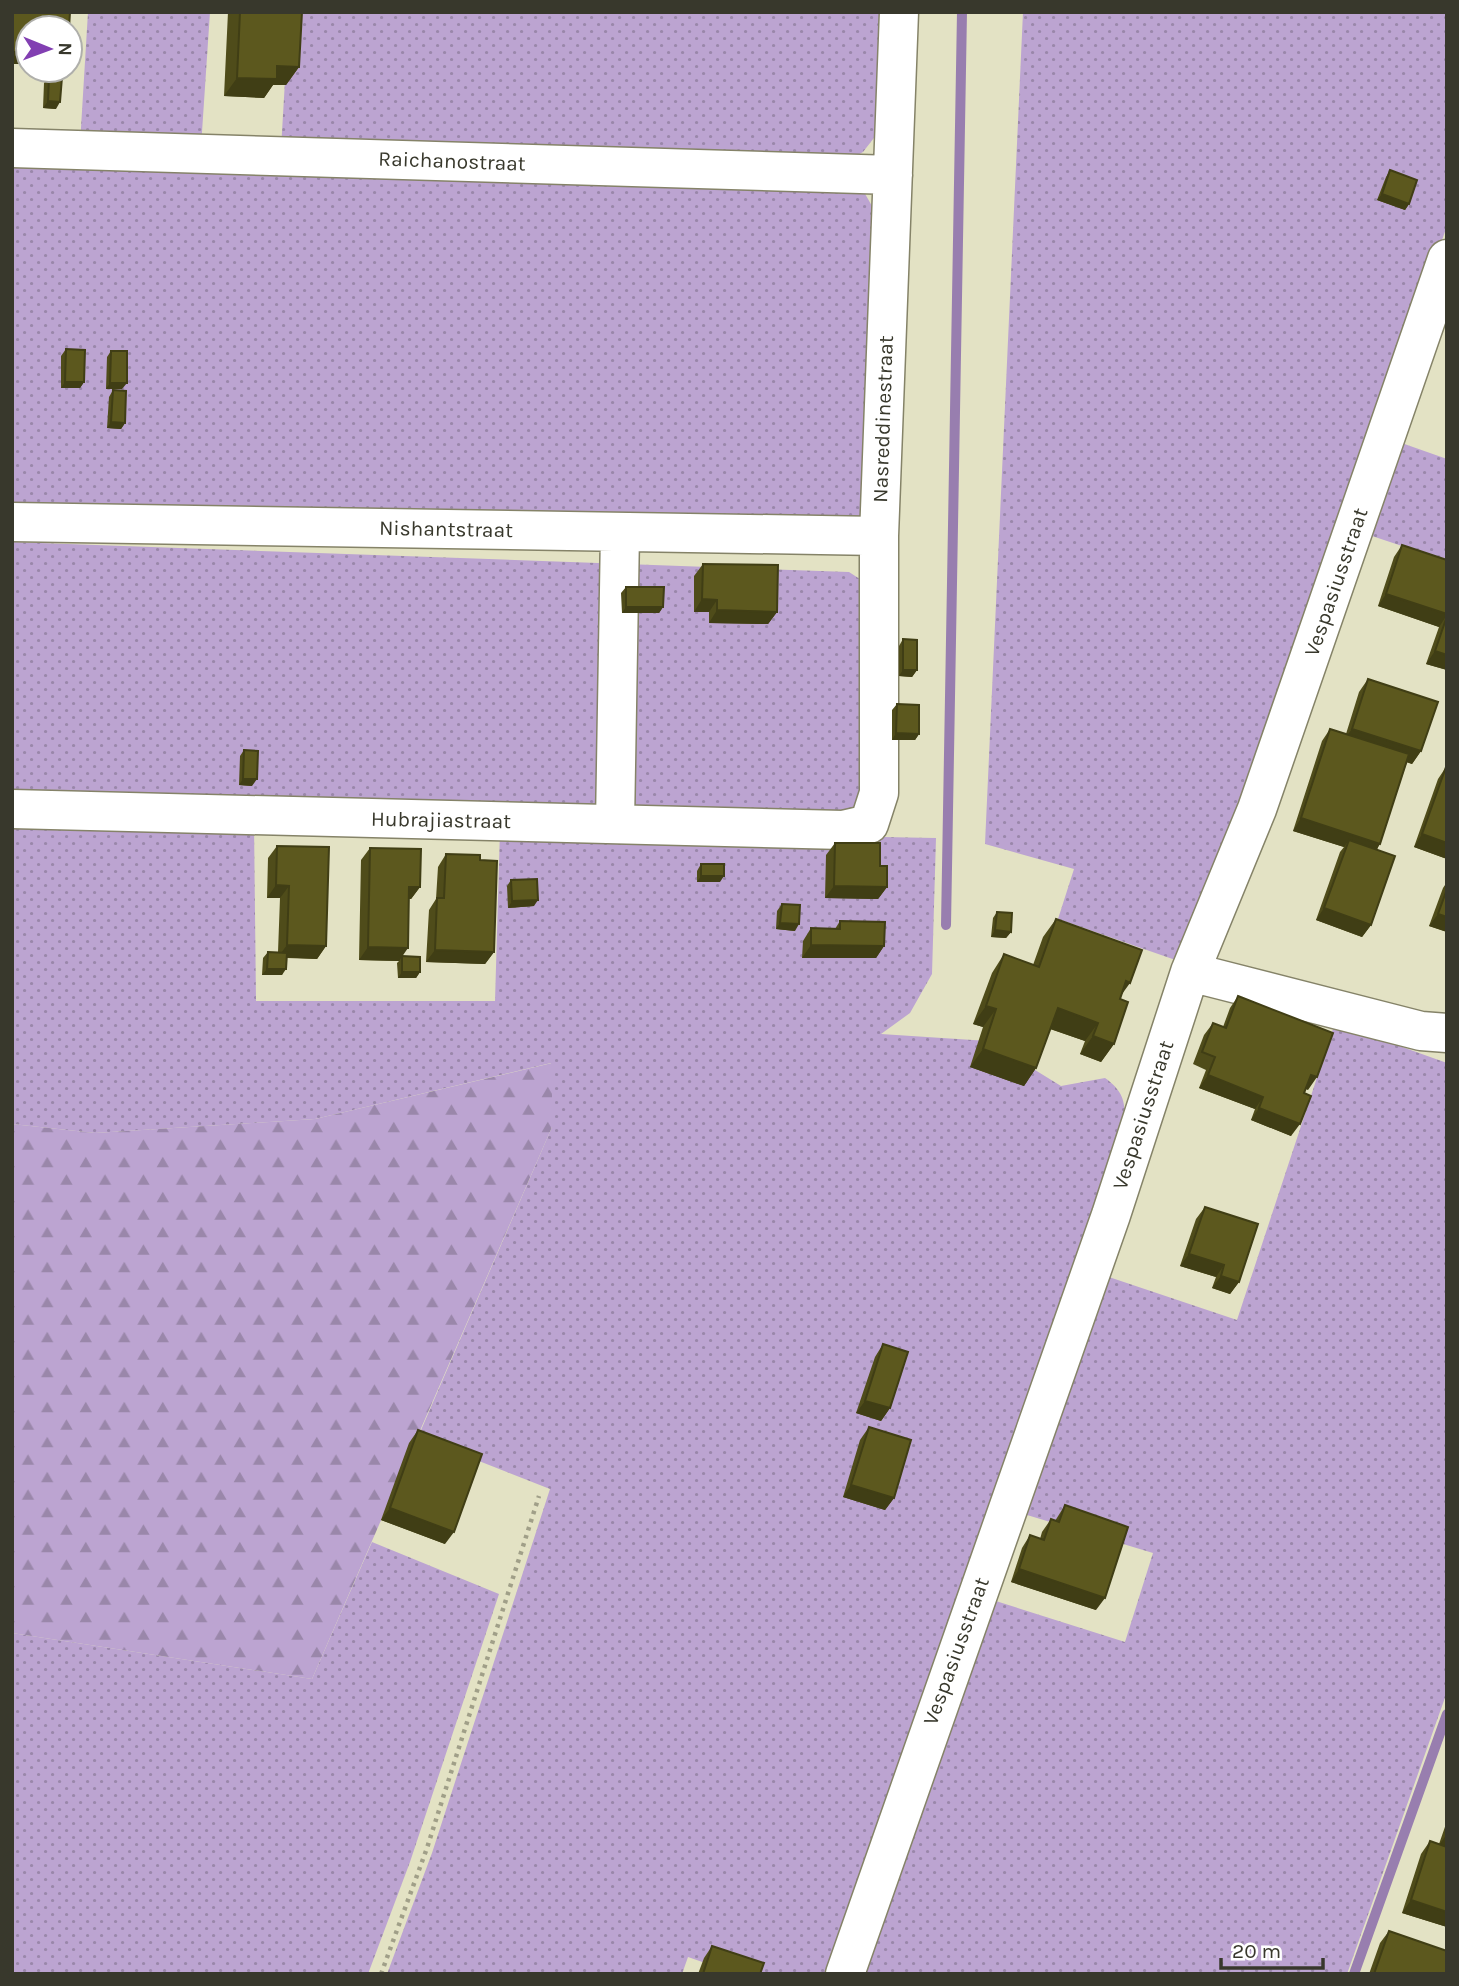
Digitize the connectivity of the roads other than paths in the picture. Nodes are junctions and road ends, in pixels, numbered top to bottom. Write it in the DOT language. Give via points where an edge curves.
graph roads {
  1 [pos="899,12"];
  2 [pos="12,148"];
  3 [pos="892,175"];
  4 [pos="1447,259"];
  5 [pos="12,522"];
  6 [pos="620,532"];
  7 [pos="879,536"];
  8 [pos="12,809"];
  9 [pos="615,824"];
  10 [pos="870,824"];
  11 [pos="1189,972"];
  12 [pos="1447,1034"];
  13 [pos="845,1974"];
  1 -- 3 [label="street, Nasreddinestraat"];
  2 -- 3 [label="street, Raichanostraat"];
  3 -- 7 [label="street, Nasreddinestraat"];
  4 -- 11 [label="street, Vespasiusstraat" via="1257,809"];
  5 -- 6 [label="street, Nishantstraat"];
  6 -- 7 [label="street, Nishantstraat"];
  6 -- 9 [label="street"];
  7 -- 10 [label="street, Nasreddinestraat" via="879,793"];
  8 -- 9 [label="street, Hubrajiastraat"];
  9 -- 10 [label="street, Hubrajiastraat" via="843,830"];
  11 -- 12 [label="street"];
  11 -- 13 [label="street, Vespasiusstraat" via="1111,1215"];
}
